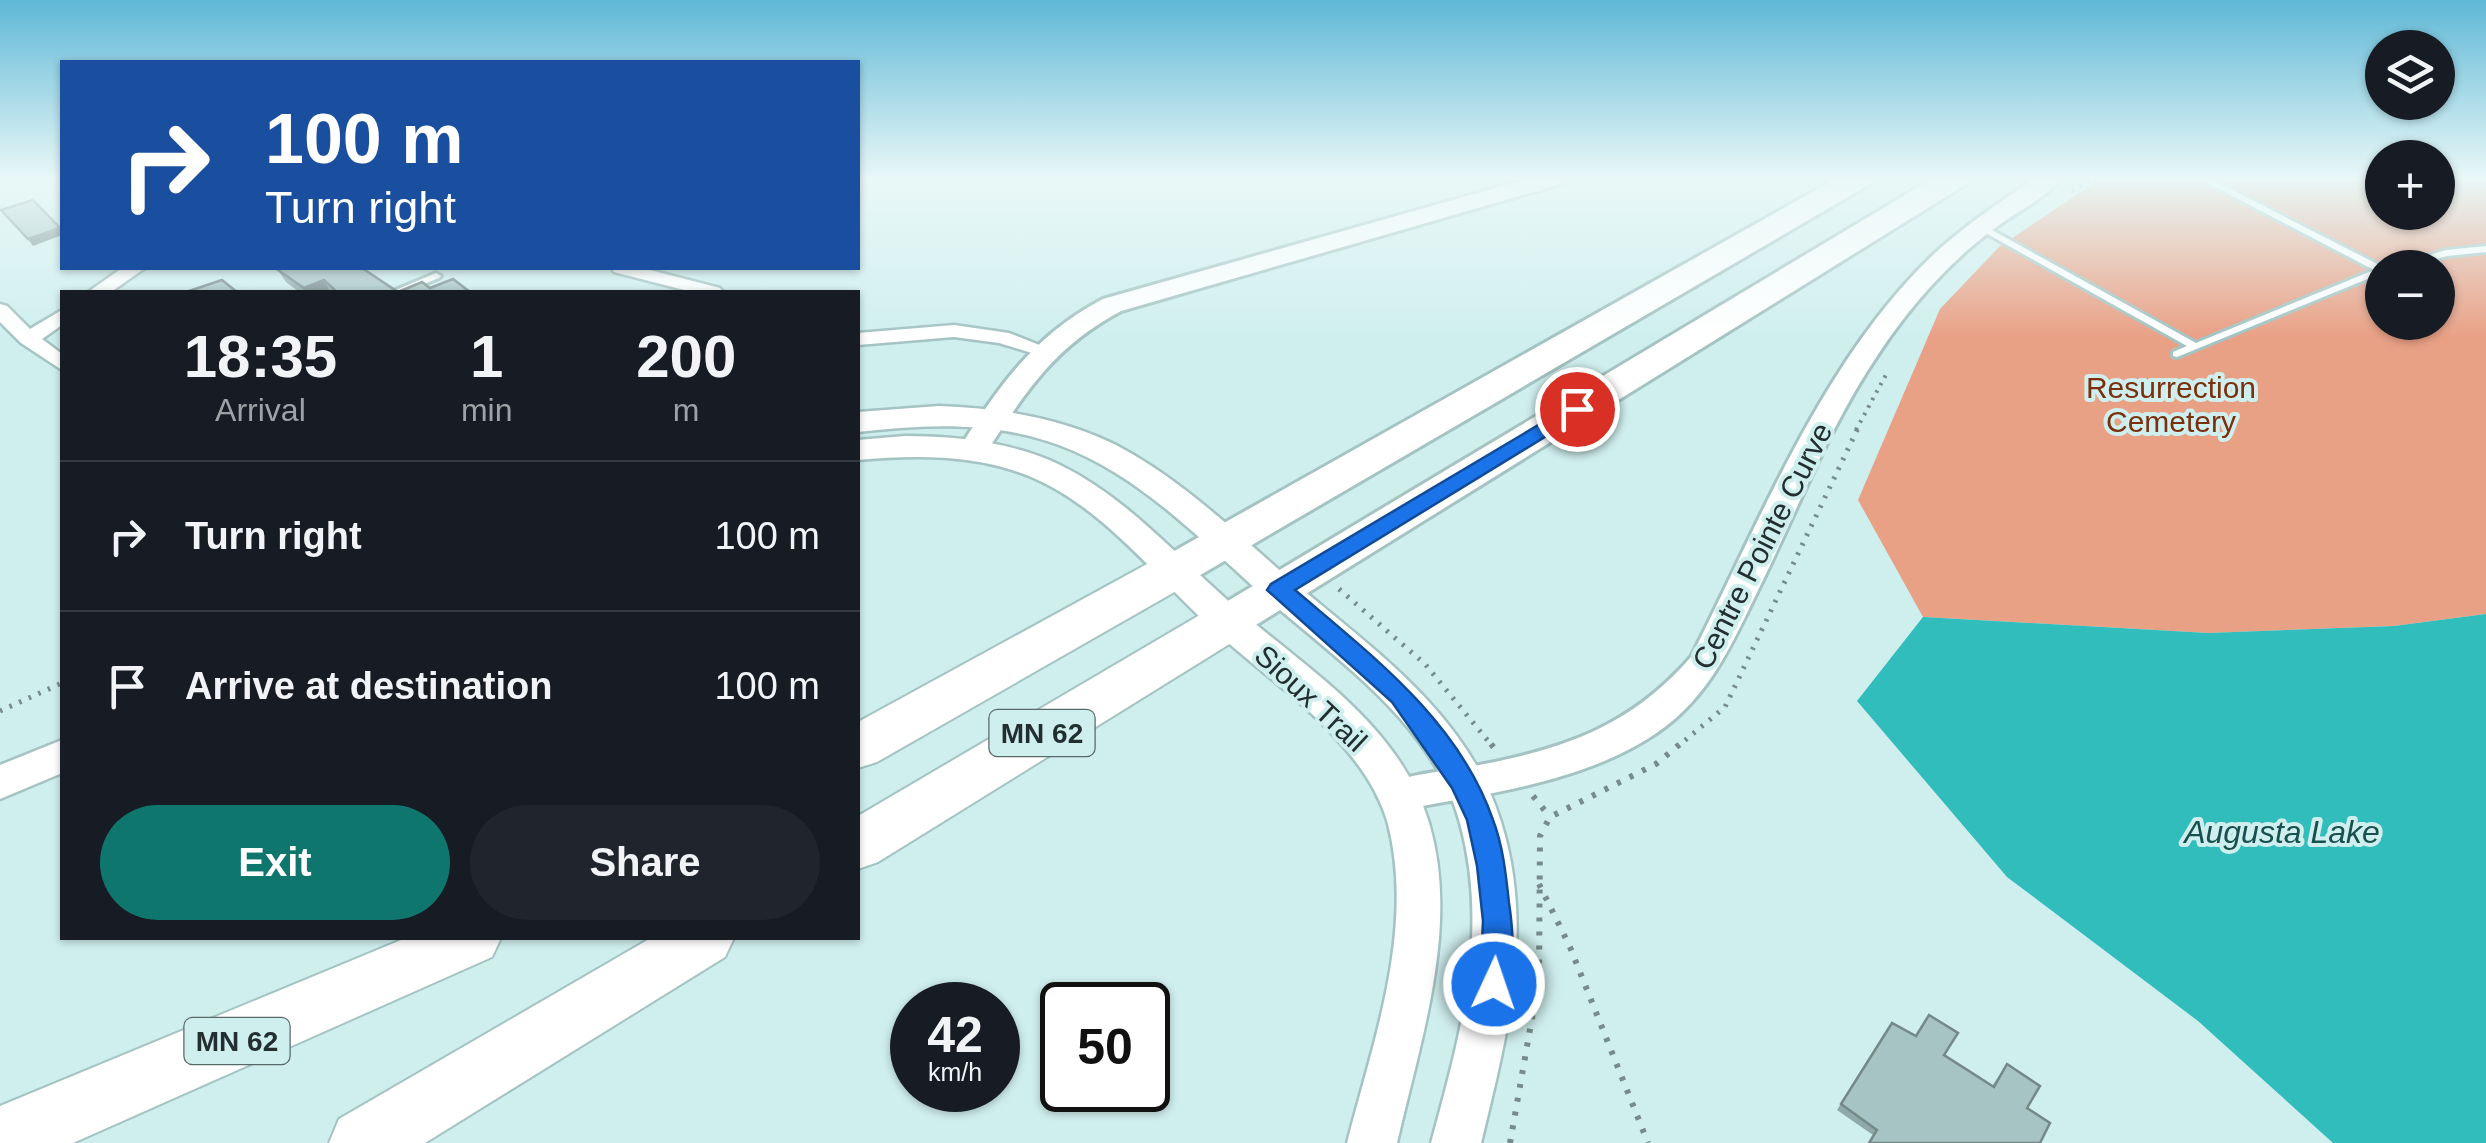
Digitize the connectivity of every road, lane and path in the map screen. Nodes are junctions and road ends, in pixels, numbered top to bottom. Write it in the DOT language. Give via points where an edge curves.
graph roads {
  1 [pos="1371,230"];
  2 [pos="1768,230"];
  3 [pos="1869,230"];
  4 [pos="1975,230"];
  5 [pos="1988,230"];
  6 [pos="2304,230"];
  7 [pos="2486,249"];
  8 [pos="2455,252"];
  9 [pos="2365,261"];
  10 [pos="132,270"];
  11 [pos="629,270"];
  12 [pos="436,276"];
  13 [pos="2365,277"];
  14 [pos="101,290"];
  15 [pos="401,290"];
  16 [pos="705,290"];
  17 [pos="0,310"];
  18 [pos="60,317"];
  19 [pos="28,340"];
  20 [pos="860,342"];
  21 [pos="2196,348"];
  22 [pos="1042,350"];
  23 [pos="2177,354"];
  24 [pos="60,363"];
  25 [pos="994,420"];
  26 [pos="860,422"];
  27 [pos="860,450"];
  28 [pos="973,450"];
  29 [pos="1226,542"];
  30 [pos="1175,570"];
  31 [pos="1279,590"];
  32 [pos="1227,622"];
  33 [pos="60,684"];
  34 [pos="0,711"];
  35 [pos="860,745"];
  36 [pos="60,757"];
  37 [pos="1462,782"];
  38 [pos="0,783"];
  39 [pos="1396,796"];
  40 [pos="860,844"];
  41 [pos="1538,882"];
  42 [pos="466,940"];
  43 [pos="701,940"];
  44 [pos="0,1140"];
  45 [pos="362,1143"];
  46 [pos="1372,1143"];
  47 [pos="1456,1143"];
  48 [pos="1648,1143"];
  1 -- 22 [label="street" via="1138,296 1083,319"];
  2 -- 29 [label="highway, MN 62"];
  3 -- 31 [label="highway, MN 62"];
  4 -- 37 [label="street, Centre Pointe Curve" via="1922,280 1859,361 1704,665 1674,702 1608,744"];
  5 -- 21 [label="lane"];
  6 -- 9 [label="lane"];
  7 -- 8 [label="lane"];
  10 -- 14 [label="street"];
  11 -- 16 [label="street"];
  12 -- 15 [label="lane"];
  13 -- 21 [label="lane"];
  17 -- 19 [label="street"];
  18 -- 19 [label="street"];
  19 -- 24 [label="street"];
  20 -- 22 [label="street" via="954,331"];
  21 -- 23 [label="lane"];
  22 -- 25 [label="street"];
  25 -- 26 [label="main road, Sioux Trail"];
  25 -- 28 [label="street"];
  25 -- 29 [label="main road, Sioux Trail" via="1051,431 1113,457"];
  27 -- 28 [label="main road, Sioux Trail"];
  28 -- 30 [label="main road, Sioux Trail" via="1062,480"];
  29 -- 30 [label="highway, MN 62"];
  29 -- 31 [label="main road, Sioux Trail"];
  30 -- 32 [label="main road, Sioux Trail"];
  30 -- 35 [label="highway, MN 62"];
  31 -- 32 [label="highway, MN 62"];
  31 -- 37 [label="main road, Sioux Trail" via="1401,696"];
  32 -- 39 [label="main road, Sioux Trail" via="1358,738"];
  32 -- 40 [label="highway, MN 62"];
  33 -- 34 [label="path"];
  36 -- 38 [label="main road"];
  37 -- 39 [label="street, Centre Pointe Curve"];
  37 -- 47 [label="main road, Sioux Trail" via="1491,866 1498,964"];
  39 -- 46 [label="main road, Sioux Trail" via="1412,842 1417,920"];
  41 -- 48 [label="path" via="1562,925"];
  42 -- 44 [label="highway, MN 62"];
  43 -- 45 [label="highway"];
}
